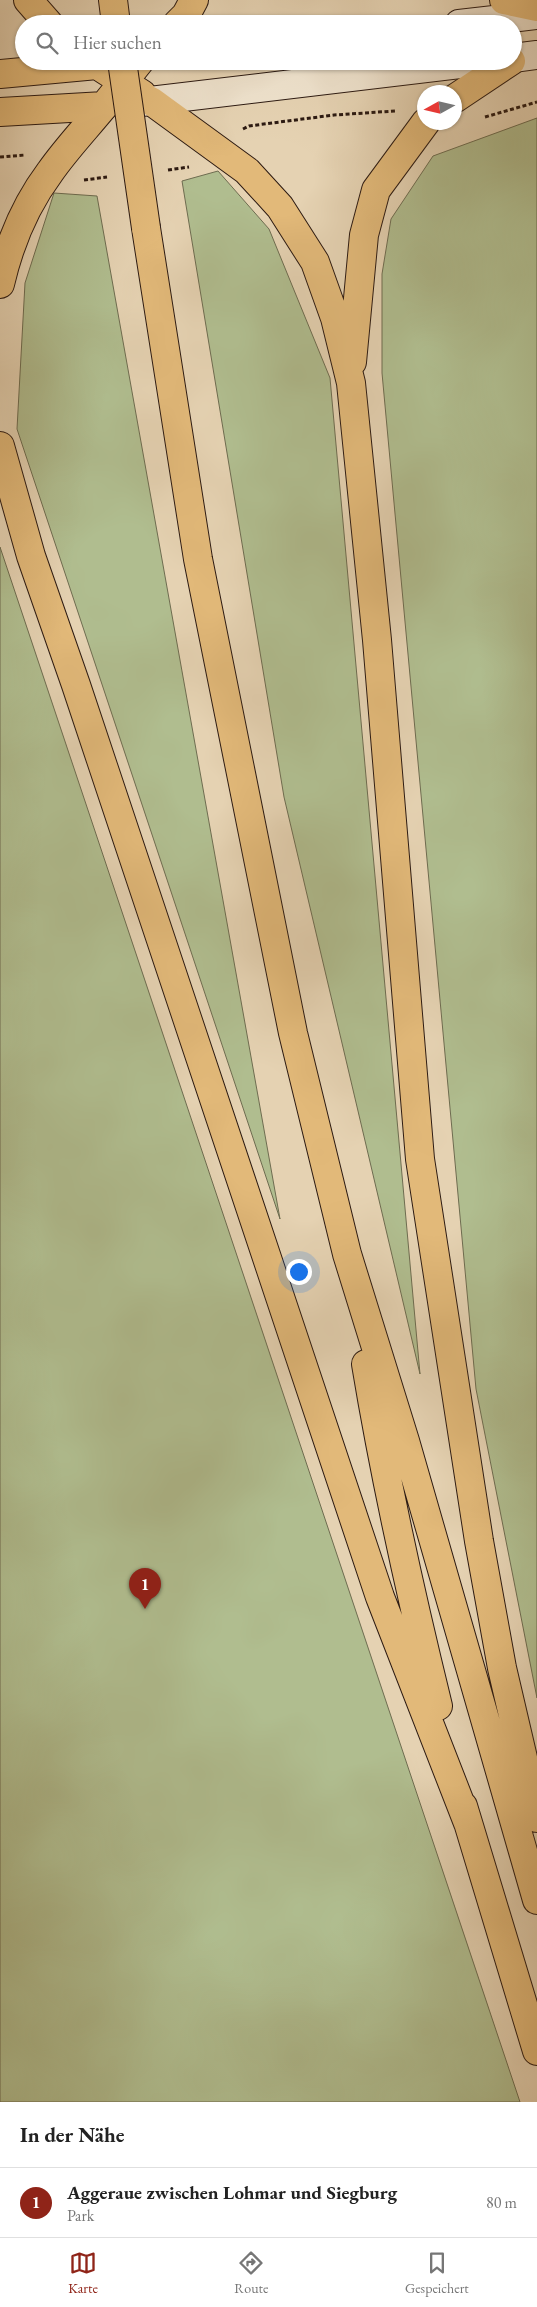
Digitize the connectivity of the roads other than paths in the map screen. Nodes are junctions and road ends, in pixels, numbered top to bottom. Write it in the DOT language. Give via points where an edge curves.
graph roads {
  1 [pos="28,0"];
  2 [pos="113,0"];
  3 [pos="194,0"];
  4 [pos="504,0"];
  5 [pos="537,7"];
  6 [pos="41,15"];
  7 [pos="115,15"];
  8 [pos="186,15"];
  9 [pos="537,15"];
  10 [pos="522,17"];
  11 [pos="52,70"];
  12 [pos="115,70"];
  13 [pos="118,70"];
  14 [pos="122,70"];
  15 [pos="410,70"];
  16 [pos="499,70"];
  17 [pos="0,74"];
  18 [pos="462,94"];
  19 [pos="151,101"];
  20 [pos="104,106"];
  21 [pos="0,112"];
  22 [pos="420,130"];
  23 [pos="0,284"];
  24 [pos="350,383"];
  25 [pos="0,446"];
  26 [pos="348,1254"];
  27 [pos="537,1818"];
  28 [pos="468,1824"];
  29 [pos="537,1900"];
  30 [pos="537,2051"];
  1 -- 6 [label="main road"];
  2 -- 7 [label="main road"];
  3 -- 8 [label="main road"];
  4 -- 5 [label="main road"];
  9 -- 10 [label="main road"];
  11 -- 17 [label="main road"];
  12 -- 20 [label="main road"];
  13 -- 26 [label="main road, bridge" via="198,560 293,1032"];
  14 -- 19 [label="main road"];
  15 -- 19 [label="main road"];
  16 -- 18 [label="main road"];
  19 -- 20 [label="main road"];
  19 -- 24 [label="main road" via="247,171 280,207 315,262 335,318"];
  20 -- 21 [label="main road"];
  20 -- 23 [label="main road" via="50,172 24,214"];
  22 -- 24 [label="main road" via="376,190 364,236"];
  24 -- 27 [label="main road" via="377,640 420,1159 479,1541 502,1668"];
  25 -- 28 [label="main road" via="31,556 380,1597"];
  26 -- 28 [label="main road" via="381,1453 409,1590"];
  26 -- 29 [label="main road"];
  28 -- 30 [label="main road"];
}
